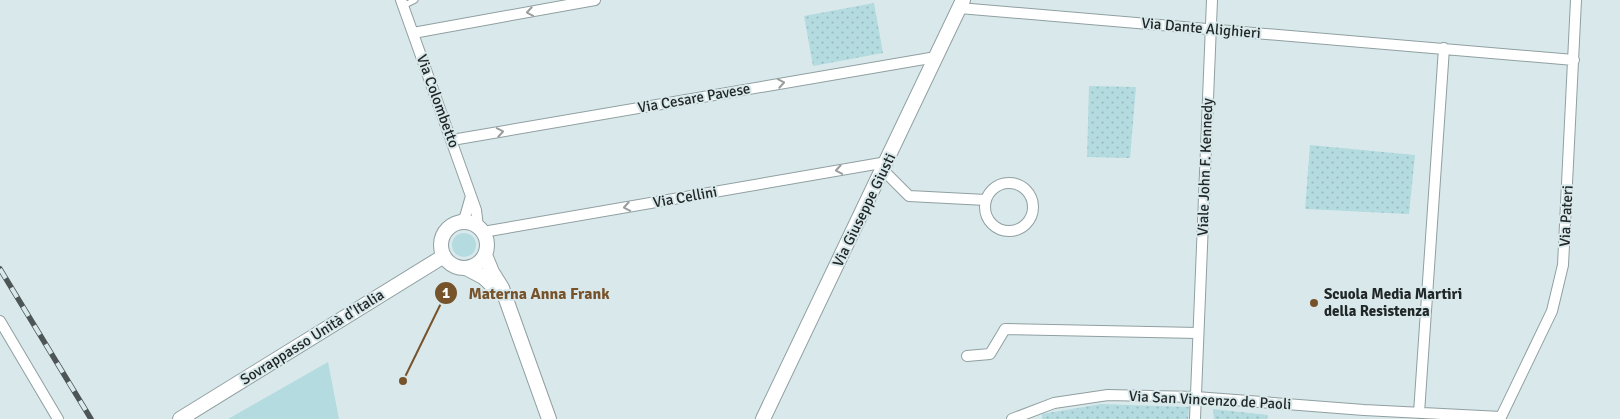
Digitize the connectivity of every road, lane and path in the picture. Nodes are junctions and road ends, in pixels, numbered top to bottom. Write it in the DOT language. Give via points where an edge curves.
graph roads {
  1 [pos="415,0"];
  2 [pos="595,0"];
  3 [pos="1212,0"];
  4 [pos="1576,0"];
  5 [pos="402,3"];
  6 [pos="961,4"];
  7 [pos="1211,29"];
  8 [pos="414,32"];
  9 [pos="1444,48"];
  10 [pos="936,57"];
  11 [pos="1574,60"];
  12 [pos="452,140"];
  13 [pos="885,166"];
  14 [pos="471,196"];
  15 [pos="986,200"];
  16 [pos="458,223"];
  17 [pos="481,229"];
  18 [pos="485,255"];
  19 [pos="444,256"];
  20 [pos="466,268"];
  21 [pos="508,306"];
  22 [pos="0,321"];
  23 [pos="1198,333"];
  24 [pos="967,356"];
  25 [pos="1196,397"];
  26 [pos="1419,413"];
  27 [pos="1501,418"];
  28 [pos="58,419"];
  29 [pos="180,419"];
  30 [pos="549,419"];
  31 [pos="763,419"];
  32 [pos="1012,419"];
  33 [pos="1195,419"];
  1 -- 5 [label="lane, Via Colombetto"];
  2 -- 8 [label="street, one-way"];
  3 -- 7 [label="street, Viale John F. Kennedy"];
  4 -- 11 [label="street, Via Pateri"];
  5 -- 8 [label="street, Via Colombetto"];
  6 -- 7 [label="street, Via Dante Alighieri"];
  6 -- 10 [label="street, Via Giuseppe Giusti"];
  7 -- 9 [label="street, Via Dante Alighieri"];
  7 -- 23 [label="street, Viale John F. Kennedy"];
  8 -- 12 [label="street, Via Colombetto"];
  9 -- 11 [label="street, Via Dante Alighieri"];
  9 -- 26 [label="street"];
  12 -- 10 [label="street, Via Cesare Pavese, one-way"];
  10 -- 13 [label="street, Via Giuseppe Giusti"];
  11 -- 27 [label="street, Via Pateri" via="1563,265 1552,311"];
  12 -- 14 [label="street, Via Colombetto"];
  13 -- 15 [label="street" via="909,196"];
  13 -- 17 [label="street, Via Cellini, one-way"];
  13 -- 31 [label="street, Via Giuseppe Giusti"];
  14 -- 16 [label="street" via="465,217"];
  14 -- 17 [label="street, Via Colombetto"];
  15 -- 15 [label="street" via="988,219 1003,230 1021,228 1033,212 1031,196 1017,184 1006,183 995,188"];
  16 -- 17 [label="street" via="472,223"];
  16 -- 19 [label="street" via="448,228 442,239"];
  17 -- 18 [label="street, Via Colombetto" via="487,243"];
  18 -- 20 [label="street" via="475,265"];
  18 -- 21 [label="street, Via Colombetto"];
  19 -- 20 [label="street, Via Colombetto" via="451,264"];
  19 -- 29 [label="street, Sovrappasso Unità d'Italia"];
  20 -- 21 [label="street, Via Colombetto" via="491,284"];
  21 -- 30 [label="street, Via Colombetto"];
  22 -- 28 [label="street"];
  23 -- 24 [label="street" via="1005,329 990,354"];
  23 -- 25 [label="street, Viale John F. Kennedy"];
  25 -- 26 [label="street, Via San Vincenzo de Paoli"];
  25 -- 32 [label="street, Via San Vincenzo de Paoli" via="1108,395 1054,403"];
  25 -- 33 [label="street, Viale John F. Kennedy"];
  26 -- 27 [label="street, Via San Vincenzo de Paoli"];
}
